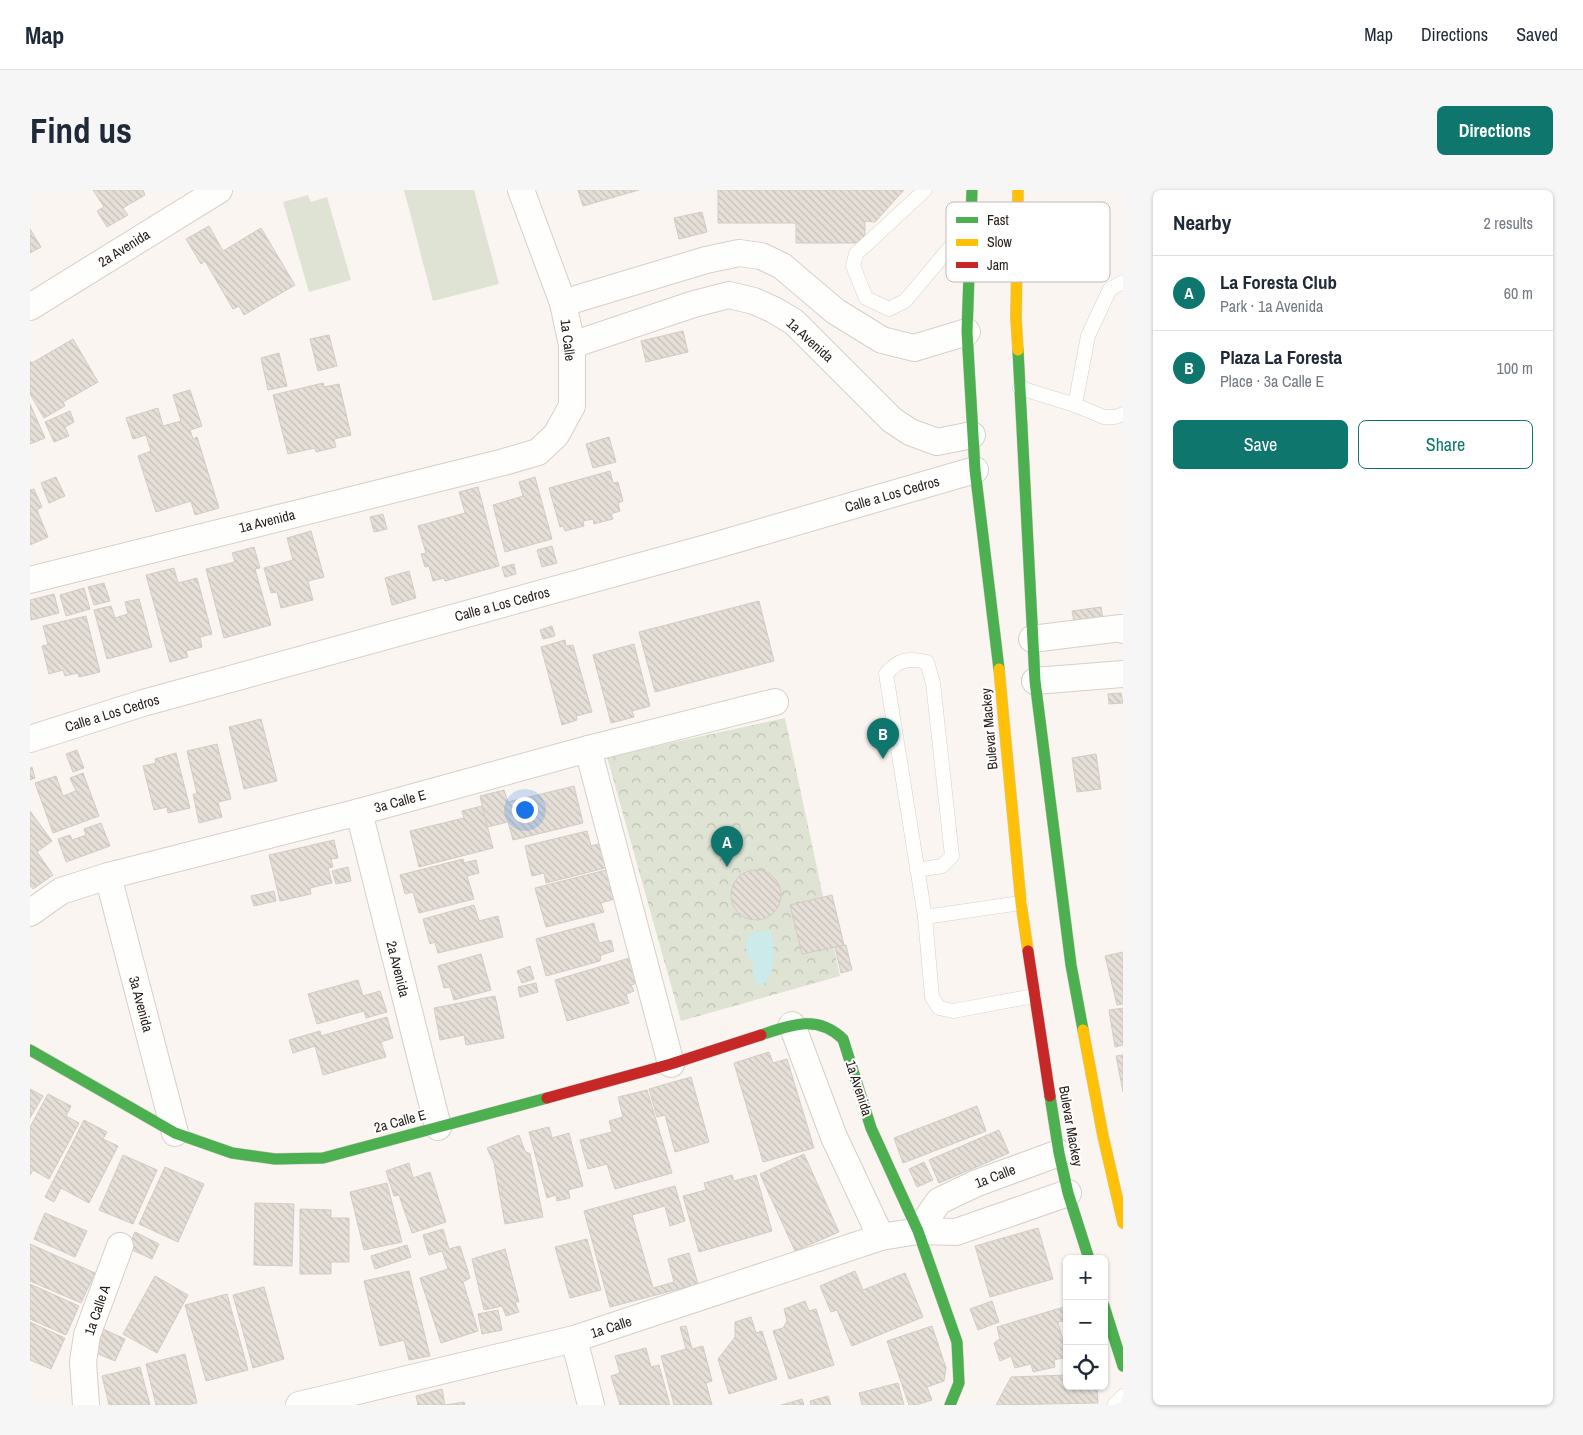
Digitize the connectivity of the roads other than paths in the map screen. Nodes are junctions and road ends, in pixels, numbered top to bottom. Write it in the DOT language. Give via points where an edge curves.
graph roads {
  1 [pos="219,190"];
  2 [pos="521,190"];
  3 [pos="925,190"];
  4 [pos="946,252"];
  5 [pos="968,282"];
  6 [pos="1017,282"];
  7 [pos="1123,282"];
  8 [pos="563,303"];
  9 [pos="30,307"];
  10 [pos="967,332"];
  11 [pos="572,345"];
  12 [pos="1020,388"];
  13 [pos="1075,405"];
  14 [pos="1123,414"];
  15 [pos="972,435"];
  16 [pos="504,462"];
  17 [pos="975,470"];
  18 [pos="30,580"];
  19 [pos="995,630"];
  20 [pos="1123,630"];
  21 [pos="1032,638"];
  22 [pos="1123,674"];
  23 [pos="1025,681"];
  24 [pos="775,702"];
  25 [pos="30,739"];
  26 [pos="588,749"];
  27 [pos="359,812"];
  28 [pos="917,870"];
  29 [pos="108,876"];
  30 [pos="1021,903"];
  31 [pos="30,913"];
  32 [pos="925,916"];
  33 [pos="1034,996"];
  34 [pos="792,1025"];
  35 [pos="30,1050"];
  36 [pos="671,1064"];
  37 [pos="438,1127"];
  38 [pos="175,1133"];
  39 [pos="1059,1153"];
  40 [pos="1068,1193"];
  41 [pos="1123,1223"];
  42 [pos="918,1231"];
  43 [pos="881,1237"];
  44 [pos="120,1246"];
  45 [pos="1088,1255"];
  46 [pos="1108,1319"];
  47 [pos="574,1339"];
  48 [pos="1123,1366"];
  49 [pos="1123,1396"];
  50 [pos="86,1405"];
  51 [pos="299,1405"];
  52 [pos="591,1405"];
  53 [pos="950,1405"];
  54 [pos="1114,1405"];
  1 -- 9 [label="street, 2a Avenida"];
  2 -- 8 [label="street, 1a Calle"];
  3 -- 4 [label="lane" via="856,254 853,266 866,298 888,309 905,301"];
  5 -- 10 [label="main road, Bulevar Mackey"];
  6 -- 12 [label="main road"];
  7 -- 13 [label="lane" via="1110,289 1088,336"];
  8 -- 10 [label="street" via="739,253 761,256 782,266 834,311 882,340 914,348"];
  8 -- 11 [label="street, 1a Calle"];
  10 -- 15 [label="main road, Bulevar Mackey"];
  11 -- 15 [label="street, 1a Avenida" via="729,295 754,301 794,322 892,420 910,432 937,442"];
  11 -- 16 [label="street, 1a Calle" via="572,406 556,435 538,452"];
  12 -- 13 [label="lane"];
  12 -- 21 [label="main road"];
  13 -- 14 [label="lane" via="1104,417"];
  15 -- 17 [label="main road, Bulevar Mackey"];
  16 -- 18 [label="street, 1a Avenida"];
  17 -- 19 [label="main road, Bulevar Mackey"];
  17 -- 25 [label="street, Calle a Los Cedros" via="710,547 143,703"];
  19 -- 23 [label="main road" via="1003,634 1010,677"];
  19 -- 30 [label="main road, Bulevar Mackey"];
  20 -- 21 [label="street"];
  21 -- 23 [label="main road"];
  22 -- 23 [label="street"];
  23 -- 41 [label="main road" via="1071,964"];
  24 -- 26 [label="street, 3a Calle E"];
  26 -- 27 [label="street, 3a Calle E"];
  26 -- 36 [label="street"];
  27 -- 29 [label="street, 3a Calle E"];
  27 -- 37 [label="street, 2a Avenida"];
  28 -- 28 [label="lane" via="886,674 894,664 913,659 927,662 933,683 952,856 942,866"];
  28 -- 32 [label="lane"];
  29 -- 31 [label="street, 3a Calle E" via="61,891"];
  29 -- 38 [label="street, 3a Avenida"];
  30 -- 32 [label="lane"];
  30 -- 33 [label="main road, Bulevar Mackey"];
  32 -- 33 [label="lane" via="932,997 939,1008 953,1011"];
  33 -- 39 [label="main road, Bulevar Mackey"];
  34 -- 36 [label="main road, 2a Calle E"];
  34 -- 42 [label="main road, 1a Avenida" via="823,1025 835,1030 843,1039 871,1128"];
  34 -- 43 [label="street" via="834,1137"];
  35 -- 38 [label="main road, 2a Calle E"];
  36 -- 37 [label="main road, 2a Calle E"];
  37 -- 38 [label="main road, 2a Calle E" via="323,1158 275,1160 232,1154"];
  39 -- 40 [label="main road, Bulevar Mackey"];
  39 -- 42 [label="street, 1a Calle" via="977,1182 939,1201"];
  40 -- 42 [label="street, 1a Calle" via="956,1232"];
  40 -- 45 [label="main road, Bulevar Mackey"];
  42 -- 43 [label="street, 1a Calle"];
  42 -- 53 [label="main road, 1a Avenida" via="957,1342 959,1383"];
  43 -- 47 [label="street, 1a Calle"];
  44 -- 50 [label="street, 1a Calle A" via="87,1335 83,1362"];
  46 -- 48 [label="main road"];
  47 -- 51 [label="street, 1a Calle"];
  47 -- 52 [label="street"];
  49 -- 54 [label="lane"];
}
